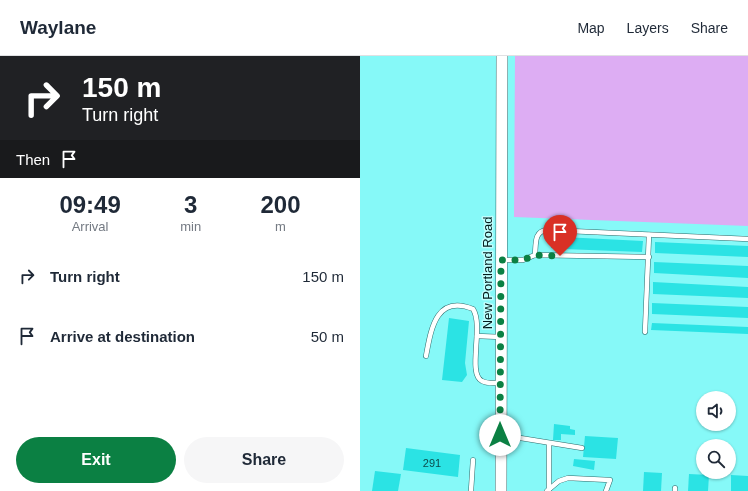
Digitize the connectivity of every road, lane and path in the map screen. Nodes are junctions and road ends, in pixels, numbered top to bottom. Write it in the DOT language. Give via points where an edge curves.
graph roads {
  1 [pos="502,56"];
  2 [pos="649,234"];
  3 [pos="748,239"];
  4 [pos="535,255"];
  5 [pos="649,257"];
  6 [pos="501,260"];
  7 [pos="645,332"];
  8 [pos="477,336"];
  9 [pos="500,337"];
  10 [pos="426,356"];
  11 [pos="500,383"];
  12 [pos="500,435"];
  13 [pos="549,444"];
  14 [pos="582,448"];
  15 [pos="473,460"];
  16 [pos="548,490"];
  17 [pos="471,491"];
  18 [pos="501,491"];
  19 [pos="606,491"];
  1 -- 6 [label="street, New Portland Road"];
  2 -- 3 [label="lane"];
  2 -- 4 [label="lane" via="541,230 538,233"];
  2 -- 5 [label="lane"];
  4 -- 5 [label="lane"];
  4 -- 6 [label="lane" via="523,260"];
  5 -- 7 [label="lane"];
  6 -- 9 [label="street, New Portland Road"];
  8 -- 9 [label="lane"];
  8 -- 10 [label="lane" via="478,320 473,308 447,307 434,322"];
  8 -- 11 [label="lane" via="476,377 488,383"];
  9 -- 11 [label="street, New Portland Road"];
  11 -- 12 [label="street, New Portland Road"];
  12 -- 13 [label="lane"];
  12 -- 18 [label="street, New Portland Road"];
  13 -- 14 [label="lane"];
  13 -- 16 [label="lane"];
  15 -- 17 [label="lane"];
  16 -- 19 [label="lane" via="559,481 568,478 610,480"];
}
